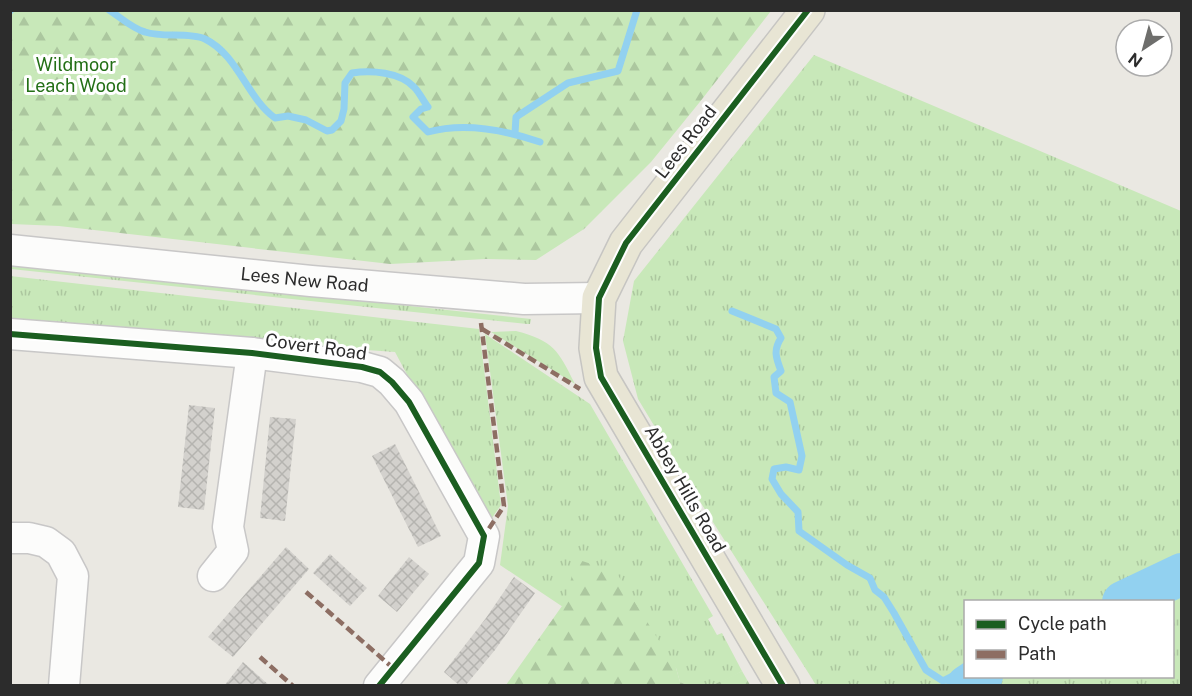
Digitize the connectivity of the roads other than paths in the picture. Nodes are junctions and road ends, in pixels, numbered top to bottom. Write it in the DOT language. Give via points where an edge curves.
graph roads {
  1 [pos="808,10"];
  2 [pos="10,250"];
  3 [pos="599,298"];
  4 [pos="10,334"];
  5 [pos="252,353"];
  6 [pos="10,538"];
  7 [pos="213,576"];
  8 [pos="64,686"];
  9 [pos="379,686"];
  10 [pos="783,686"];
  1 -- 3 [label="main road, Lees Road" via="626,243"];
  2 -- 3 [label="street, Lees New Road" via="524,299"];
  3 -- 10 [label="main road, Abbey Hills Road" via="596,348 601,377"];
  4 -- 5 [label="street, Covert Road"];
  5 -- 7 [label="street, Covert Road" via="228,527 233,551"];
  5 -- 9 [label="street, Covert Road" via="380,372 409,402 484,536 479,563"];
  6 -- 8 [label="street" via="46,543 61,553 73,576"];
}
